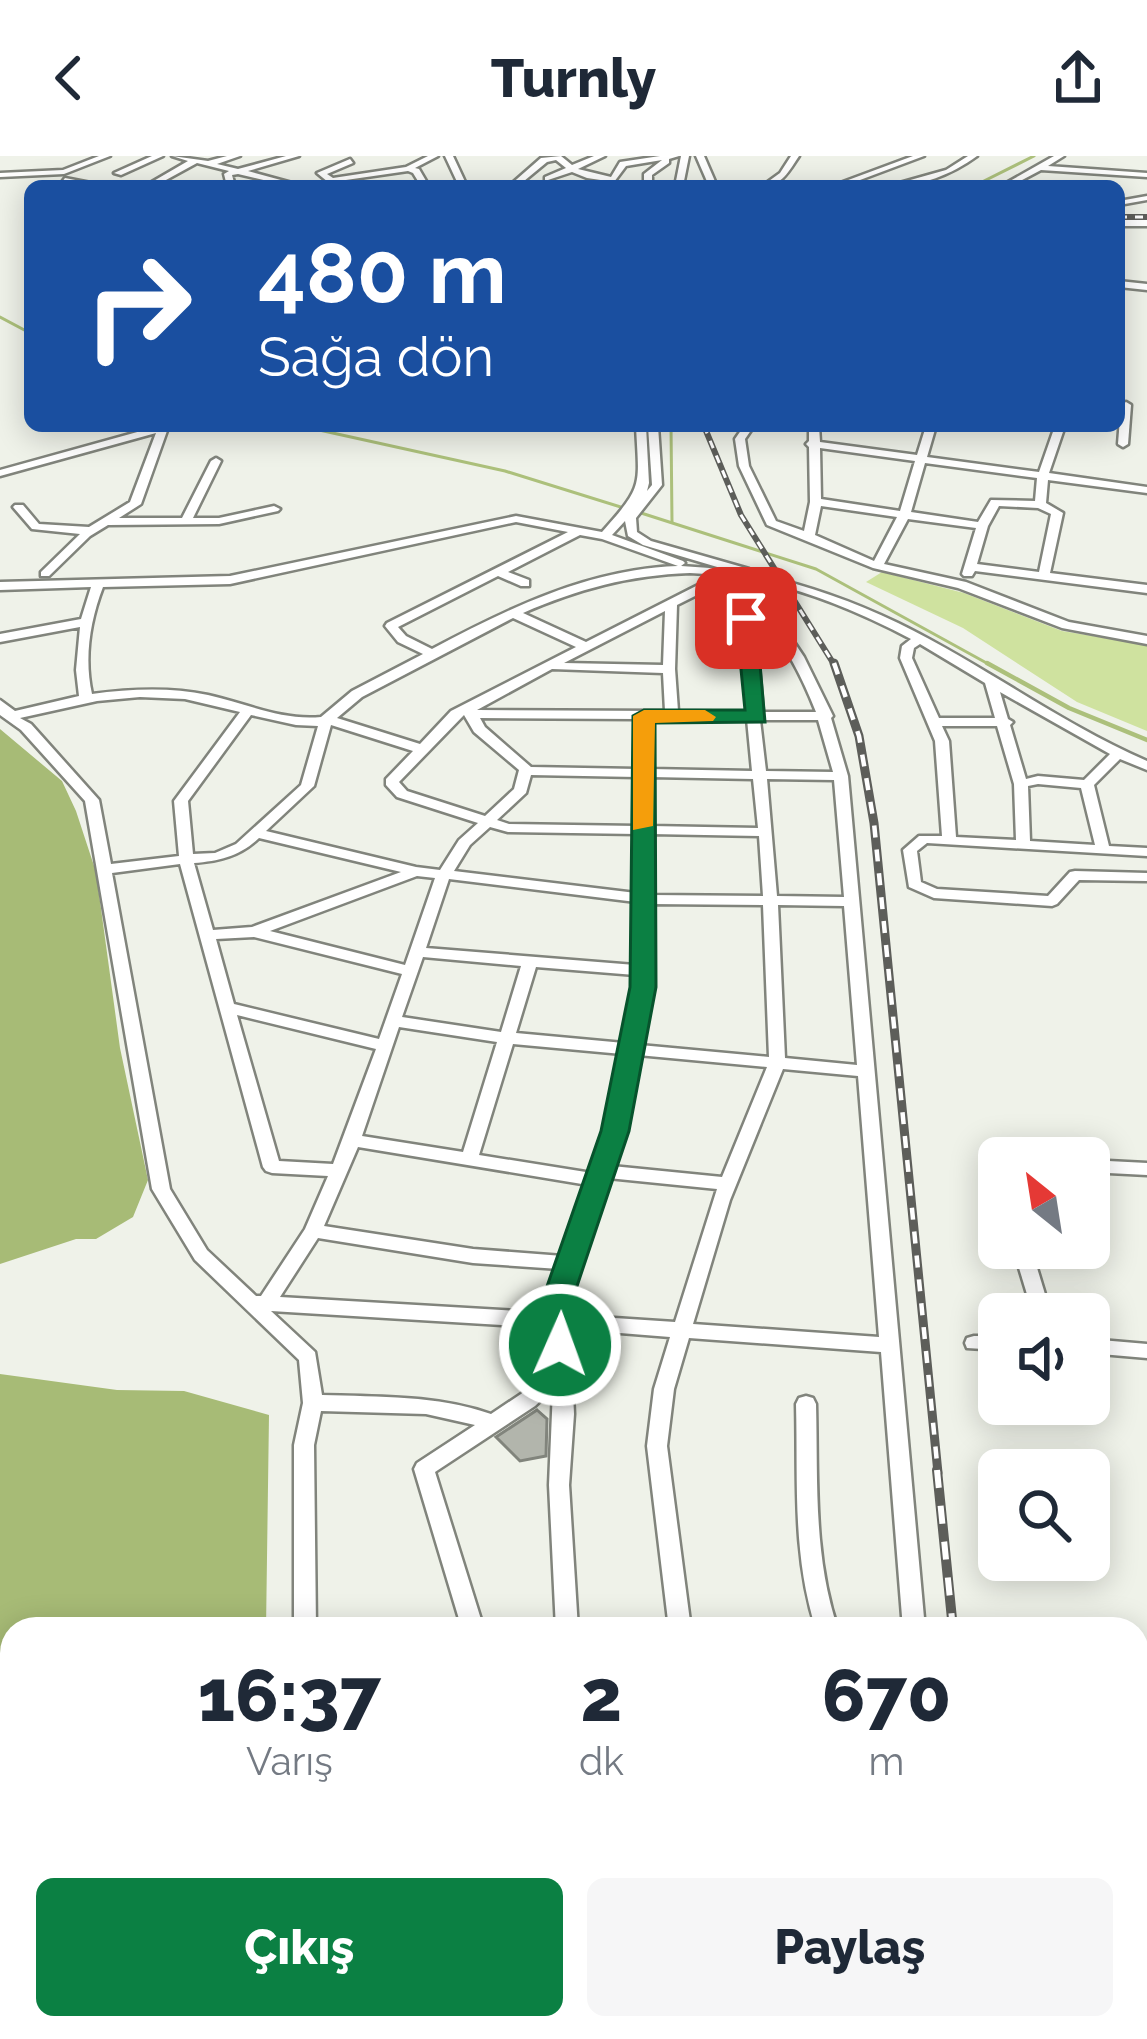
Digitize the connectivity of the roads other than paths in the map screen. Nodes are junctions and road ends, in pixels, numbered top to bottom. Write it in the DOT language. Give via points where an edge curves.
graph roads {
  1 [pos="106,156"];
  2 [pos="159,156"];
  3 [pos="180,156"];
  4 [pos="236,156"];
  5 [pos="296,156"];
  6 [pos="434,156"];
  7 [pos="601,156"];
  8 [pos="675,156"];
  9 [pos="795,156"];
  10 [pos="920,156"];
  11 [pos="973,156"];
  12 [pos="1060,156"];
  13 [pos="557,157"];
  14 [pos="195,161"];
  15 [pos="350,161"];
  16 [pos="55,163"];
  17 [pos="207,164"];
  18 [pos="570,168"];
  19 [pos="1043,168"];
  20 [pos="408,169"];
  21 [pos="950,171"];
  22 [pos="235,172"];
  23 [pos="118,173"];
  24 [pos="0,175"];
  25 [pos="1147,175"];
  26 [pos="64,179"];
  27 [pos="548,179"];
  28 [pos="160,180"];
  29 [pos="230,180"];
  30 [pos="272,180"];
  31 [pos="327,180"];
  32 [pos="351,180"];
  33 [pos="421,180"];
  34 [pos="520,180"];
  35 [pos="648,180"];
  36 [pos="775,180"];
  37 [pos="853,180"];
  38 [pos="916,180"];
  39 [pos="934,180"];
  40 [pos="1017,180"];
  41 [pos="149,432"];
  42 [pos="162,432"];
  43 [pos="640,432"];
  44 [pos="653,432"];
  45 [pos="729,432"];
  46 [pos="745,432"];
  47 [pos="813,432"];
  48 [pos="929,432"];
  49 [pos="1058,432"];
  50 [pos="1123,432"];
  51 [pos="1123,444"];
  52 [pos="812,445"];
  53 [pos="742,455"];
  54 [pos="920,459"];
  55 [pos="216,461"];
  56 [pos="0,473"];
  57 [pos="1043,476"];
  58 [pos="1147,490"];
  59 [pos="642,500"];
  60 [pos="816,502"];
  61 [pos="1040,505"];
  62 [pos="19,507"];
  63 [pos="274,509"];
  64 [pos="904,512"];
  65 [pos="628,517"];
  66 [pos="103,521"];
  67 [pos="185,523"];
  68 [pos="982,526"];
  69 [pos="581,530"];
  70 [pos="91,531"];
  71 [pos="605,536"];
  72 [pos="809,537"];
  73 [pos="877,566"];
  74 [pos="973,568"];
  75 [pos="498,572"];
  76 [pos="712,573"];
  77 [pos="45,574"];
  78 [pos="1044,576"];
  79 [pos="763,578"];
  80 [pos="525,583"];
  81 [pos="98,584"];
  82 [pos="962,585"];
  83 [pos="0,586"];
  84 [pos="1147,589"];
  85 [pos="746,592"];
  86 [pos="671,605"];
  87 [pos="517,615"];
  88 [pos="87,622"];
  89 [pos="0,638"];
  90 [pos="921,640"];
  91 [pos="1147,640"];
  92 [pos="588,648"];
  93 [pos="435,655"];
  94 [pos="550,667"];
  95 [pos="669,669"];
  96 [pos="991,683"];
  97 [pos="86,697"];
  98 [pos="249,708"];
  99 [pos="470,710"];
  100 [pos="4,711"];
  101 [pos="644,716"];
  102 [pos="672,716"];
  103 [pos="826,716"];
  104 [pos="755,717"];
  105 [pos="326,719"];
  106 [pos="937,722"];
  107 [pos="1006,722"];
  108 [pos="421,749"];
  109 [pos="1118,754"];
  110 [pos="1147,766"];
  111 [pos="525,771"];
  112 [pos="642,772"];
  113 [pos="760,772"];
  114 [pos="841,776"];
  115 [pos="1021,784"];
  116 [pos="1087,784"];
  117 [pos="488,824"];
  118 [pos="642,832"];
  119 [pos="765,832"];
  120 [pos="256,833"];
  121 [pos="950,840"];
  122 [pos="1023,845"];
  123 [pos="1103,849"];
  124 [pos="1147,852"];
  125 [pos="186,859"];
  126 [pos="108,869"];
  127 [pos="416,871"];
  128 [pos="443,877"];
  129 [pos="1147,877"];
  130 [pos="647,899"];
  131 [pos="771,900"];
  132 [pos="850,902"];
  133 [pos="254,932"];
  134 [pos="206,935"];
  135 [pos="416,952"];
  136 [pos="530,962"];
  137 [pos="410,971"];
  138 [pos="643,971"];
  139 [pos="226,1007"];
  140 [pos="391,1021"];
  141 [pos="507,1038"];
  142 [pos="382,1045"];
  143 [pos="632,1047"];
  144 [pos="777,1063"];
  145 [pos="865,1071"];
  146 [pos="352,1140"];
  147 [pos="469,1160"];
  148 [pos="1110,1167"];
  149 [pos="1147,1169"];
  150 [pos="338,1170"];
  151 [pos="602,1176"];
  152 [pos="729,1184"];
  153 [pos="313,1232"];
  154 [pos="569,1263"];
  155 [pos="258,1304"];
  156 [pos="557,1318"];
  157 [pos="684,1330"];
  158 [pos="974,1342"];
  159 [pos="978,1342"];
  160 [pos="889,1345"];
  161 [pos="1110,1348"];
  162 [pos="1147,1351"];
  163 [pos="562,1370"];
  164 [pos="313,1403"];
  165 [pos="806,1404"];
  166 [pos="491,1422"];
  167 [pos="305,1617"];
  168 [pos="469,1617"];
  169 [pos="565,1617"];
  170 [pos="678,1617"];
  171 [pos="822,1617"];
  172 [pos="913,1617"];
  1 -- 26 [label="street"];
  2 -- 23 [label="street"];
  3 -- 14 [label="street"];
  4 -- 17 [label="street"];
  5 -- 22 [label="street"];
  6 -- 20 [label="street"];
  7 -- 18 [label="street"];
  8 -- 18 [label="street" via="623,164 614,180"];
  8 -- 35 [label="street"];
  9 -- 36 [label="street"];
  10 -- 37 [label="street"];
  11 -- 21 [label="street"];
  12 -- 19 [label="street"];
  13 -- 18 [label="street"];
  13 -- 34 [label="street"];
  14 -- 17 [label="street"];
  14 -- 28 [label="street"];
  15 -- 31 [label="street" via="321,173"];
  16 -- 26 [label="street"];
  17 -- 22 [label="street"];
  18 -- 27 [label="street"];
  19 -- 25 [label="street"];
  19 -- 40 [label="street"];
  20 -- 32 [label="street"];
  20 -- 33 [label="street"];
  21 -- 38 [label="street"];
  21 -- 39 [label="street"];
  22 -- 29 [label="street"];
  22 -- 30 [label="street"];
  24 -- 26 [label="street"];
  41 -- 56 [label="street"];
  42 -- 66 [label="street" via="135,504"];
  43 -- 59 [label="street"];
  44 -- 59 [label="street" via="657,484"];
  45 -- 53 [label="street"];
  46 -- 53 [label="street"];
  47 -- 52 [label="street"];
  48 -- 54 [label="street"];
  49 -- 57 [label="street"];
  50 -- 51 [label="street"];
  52 -- 54 [label="street"];
  52 -- 60 [label="street"];
  53 -- 72 [label="street" via="771,523"];
  54 -- 57 [label="street"];
  54 -- 64 [label="street"];
  55 -- 67 [label="street"];
  57 -- 58 [label="street"];
  57 -- 61 [label="street"];
  59 -- 65 [label="street"];
  60 -- 64 [label="street"];
  60 -- 72 [label="street"];
  61 -- 68 [label="street" via="995,502"];
  61 -- 78 [label="street" via="1057,514"];
  62 -- 70 [label="street" via="36,527"];
  63 -- 67 [label="street"];
  64 -- 68 [label="street"];
  64 -- 73 [label="street"];
  65 -- 71 [label="street"];
  65 -- 79 [label="street" via="632,534 647,543"];
  66 -- 67 [label="street"];
  66 -- 70 [label="street"];
  68 -- 74 [label="street"];
  69 -- 71 [label="street"];
  69 -- 75 [label="street"];
  69 -- 81 [label="street" via="516,519 230,580"];
  70 -- 77 [label="street"];
  71 -- 79 [label="street" via="695,568"];
  72 -- 73 [label="street"];
  73 -- 82 [label="street"];
  74 -- 78 [label="street"];
  74 -- 82 [label="street"];
  75 -- 80 [label="street"];
  75 -- 93 [label="street" via="391,626"];
  76 -- 79 [label="street"];
  76 -- 85 [label="street"];
  76 -- 86 [label="street" via="710,584"];
  76 -- 87 [label="street" via="658,568 605,578"];
  78 -- 84 [label="street"];
  79 -- 90 [label="street"];
  81 -- 83 [label="street"];
  81 -- 88 [label="street"];
  82 -- 91 [label="street" via="1066,625"];
  85 -- 103 [label="street" via="802,658"];
  85 -- 104 [label="street"];
  86 -- 92 [label="street"];
  86 -- 95 [label="street"];
  87 -- 92 [label="street"];
  87 -- 93 [label="street"];
  88 -- 89 [label="street"];
  88 -- 97 [label="street"];
  90 -- 96 [label="street"];
  90 -- 106 [label="street" via="908,646 906,658"];
  92 -- 94 [label="street"];
  93 -- 105 [label="street"];
  94 -- 95 [label="street"];
  94 -- 99 [label="street"];
  95 -- 102 [label="street"];
  96 -- 107 [label="street"];
  96 -- 109 [label="street"];
  97 -- 98 [label="street" via="136,692"];
  97 -- 100 [label="street"];
  98 -- 105 [label="street"];
  98 -- 125 [label="street" via="182,801"];
  99 -- 101 [label="street"];
  99 -- 108 [label="street" via="438,727"];
  99 -- 111 [label="street" via="479,729"];
  100 -- 126 [label="street" via="92,800"];
  101 -- 102 [label="street"];
  101 -- 112 [label="street"];
  102 -- 104 [label="street"];
  103 -- 104 [label="street"];
  103 -- 114 [label="street"];
  104 -- 113 [label="street"];
  105 -- 108 [label="street"];
  105 -- 120 [label="street" via="307,786"];
  106 -- 107 [label="street"];
  106 -- 121 [label="street"];
  107 -- 115 [label="street"];
  108 -- 117 [label="street" via="392,789"];
  109 -- 110 [label="street"];
  109 -- 116 [label="street"];
  111 -- 112 [label="street"];
  111 -- 117 [label="street" via="521,790"];
  112 -- 113 [label="street"];
  112 -- 118 [label="street"];
  113 -- 114 [label="street"];
  113 -- 119 [label="street"];
  114 -- 132 [label="street"];
  115 -- 116 [label="street"];
  115 -- 122 [label="street"];
  116 -- 123 [label="street"];
  117 -- 118 [label="street"];
  117 -- 128 [label="street"];
  118 -- 119 [label="street"];
  118 -- 130 [label="street"];
  119 -- 131 [label="street"];
  120 -- 125 [label="street" via="221,855"];
  120 -- 127 [label="street"];
  121 -- 122 [label="street"];
  121 -- 129 [label="street" via="912,845 914,884 934,893 1052,901 1075,875"];
  122 -- 123 [label="street"];
  123 -- 124 [label="street"];
  125 -- 126 [label="street"];
  125 -- 134 [label="street"];
  126 -- 155 [label="street" via="161,1189 201,1255"];
  127 -- 128 [label="street"];
  127 -- 133 [label="street"];
  128 -- 130 [label="street"];
  128 -- 135 [label="street"];
  130 -- 131 [label="street"];
  130 -- 138 [label="street"];
  131 -- 132 [label="street"];
  131 -- 144 [label="street"];
  132 -- 145 [label="street"];
  133 -- 134 [label="street"];
  133 -- 137 [label="street"];
  134 -- 139 [label="street"];
  135 -- 136 [label="street"];
  135 -- 137 [label="street"];
  136 -- 138 [label="street"];
  136 -- 141 [label="street"];
  137 -- 140 [label="street"];
  138 -- 143 [label="street"];
  139 -- 142 [label="street"];
  139 -- 150 [label="street" via="272,1167"];
  140 -- 141 [label="street"];
  140 -- 142 [label="street"];
  141 -- 143 [label="street"];
  141 -- 147 [label="street"];
  142 -- 146 [label="street"];
  143 -- 144 [label="street"];
  143 -- 151 [label="street"];
  144 -- 145 [label="street"];
  144 -- 152 [label="street"];
  145 -- 160 [label="street"];
  146 -- 147 [label="street"];
  146 -- 150 [label="street"];
  147 -- 151 [label="street"];
  148 -- 149 [label="street"];
  150 -- 153 [label="street"];
  151 -- 152 [label="street"];
  151 -- 154 [label="street"];
  152 -- 157 [label="street"];
  153 -- 154 [label="street"];
  153 -- 155 [label="street"];
  154 -- 156 [label="street"];
  155 -- 156 [label="street"];
  155 -- 164 [label="street" via="308,1357"];
  156 -- 157 [label="street"];
  156 -- 163 [label="street"];
  157 -- 160 [label="street"];
  157 -- 170 [label="street" via="664,1389 657,1446"];
  158 -- 159 [label="street"];
  160 -- 172 [label="street"];
  161 -- 162 [label="street"];
  163 -- 166 [label="street"];
  163 -- 169 [label="street"];
  164 -- 166 [label="street" via="433,1408"];
  164 -- 167 [label="street" via="304,1444"];
  165 -- 171 [label="street" via="807,1514"];
  166 -- 168 [label="street" via="424,1469"];
}
